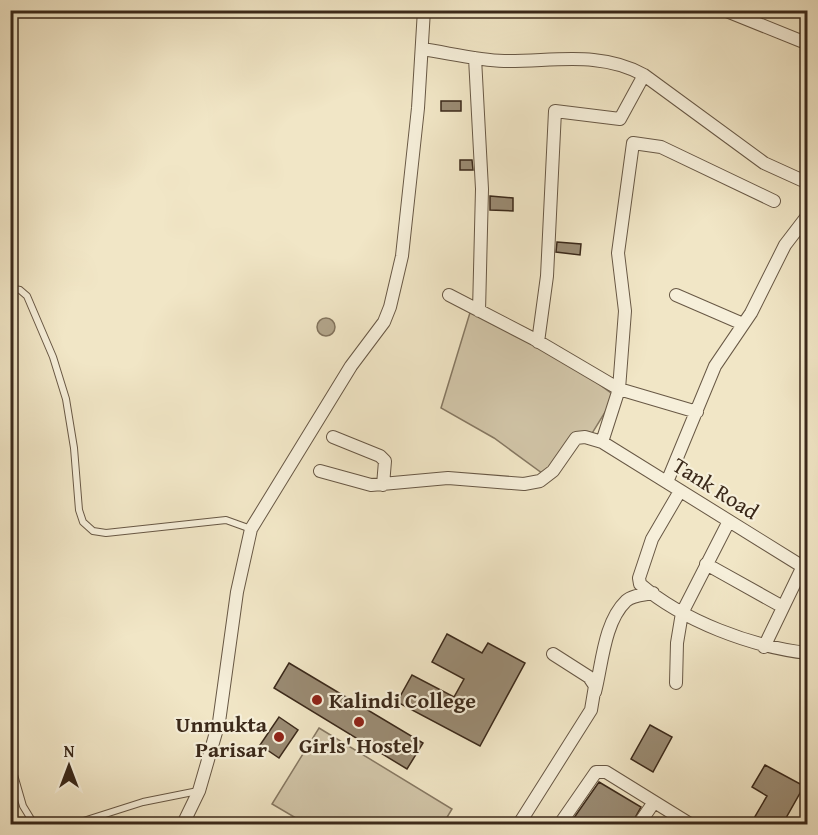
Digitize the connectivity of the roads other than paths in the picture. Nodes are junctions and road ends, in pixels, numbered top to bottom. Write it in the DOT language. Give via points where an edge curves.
graph roads {
  1 [pos="424,10"];
  2 [pos="724,10"];
  3 [pos="801,41"];
  4 [pos="422,49"];
  5 [pos="475,57"];
  6 [pos="644,75"];
  7 [pos="807,183"];
  8 [pos="774,201"];
  9 [pos="807,215"];
  10 [pos="10,288"];
  11 [pos="449,295"];
  12 [pos="676,295"];
  13 [pos="479,311"];
  14 [pos="743,324"];
  15 [pos="538,342"];
  16 [pos="619,389"];
  17 [pos="697,412"];
  18 [pos="333,437"];
  19 [pos="602,442"];
  20 [pos="320,471"];
  21 [pos="667,482"];
  22 [pos="383,485"];
  23 [pos="680,490"];
  24 [pos="729,521"];
  25 [pos="251,529"];
  26 [pos="706,564"];
  27 [pos="805,568"];
  28 [pos="652,593"];
  29 [pos="783,607"];
  30 [pos="682,613"];
  31 [pos="765,647"];
  32 [pos="807,653"];
  33 [pos="553,654"];
  34 [pos="676,683"];
  35 [pos="594,696"];
  36 [pos="10,761"];
  37 [pos="199,791"];
  38 [pos="654,802"];
  39 [pos="34,825"];
  40 [pos="74,825"];
  41 [pos="183,825"];
  42 [pos="519,825"];
  43 [pos="560,825"];
  44 [pos="639,825"];
  45 [pos="690,825"];
  1 -- 4 [label="street"];
  2 -- 3 [label="street"];
  4 -- 5 [label="street"];
  4 -- 25 [label="street" via="402,256 390,307"];
  5 -- 6 [label="street" via="503,61 586,59 620,64"];
  5 -- 13 [label="street" via="482,189"];
  6 -- 7 [label="street" via="764,163"];
  6 -- 15 [label="street" via="620,119 555,111 547,276"];
  8 -- 16 [label="street" via="661,147 633,143 618,253 625,311"];
  9 -- 14 [label="street" via="785,245"];
  10 -- 25 [label="lane" via="27,296 53,357 75,447 83,522 93,531 106,533 226,520"];
  11 -- 13 [label="street"];
  12 -- 14 [label="street"];
  13 -- 15 [label="street"];
  14 -- 17 [label="street" via="715,366"];
  15 -- 16 [label="street"];
  16 -- 17 [label="street"];
  16 -- 19 [label="street"];
  17 -- 21 [label="street"];
  18 -- 22 [label="street" via="380,456 385,461"];
  19 -- 21 [label="street, Tank Road"];
  19 -- 22 [label="street" via="585,436 576,438 553,471 540,481 524,484 448,478"];
  20 -- 22 [label="street"];
  21 -- 23 [label="street, Tank Road"];
  23 -- 24 [label="street, Tank Road"];
  23 -- 28 [label="street" via="652,539 639,578 640,584"];
  24 -- 26 [label="street"];
  24 -- 27 [label="street, Tank Road"];
  25 -- 37 [label="street" via="238,583 219,722"];
  26 -- 29 [label="street"];
  26 -- 30 [label="street"];
  27 -- 29 [label="street"];
  28 -- 30 [label="street"];
  28 -- 35 [label="street" via="634,597 623,605 607,641"];
  29 -- 31 [label="street"];
  30 -- 31 [label="street"];
  30 -- 34 [label="street"];
  31 -- 32 [label="street"];
  33 -- 35 [label="street" via="589,677 595,686"];
  35 -- 42 [label="street" via="591,710"];
  36 -- 39 [label="lane" via="23,806"];
  37 -- 40 [label="lane" via="143,801"];
  37 -- 41 [label="street"];
  38 -- 43 [label="street" via="606,772 596,772"];
  38 -- 44 [label="street"];
  38 -- 45 [label="street"];
}
